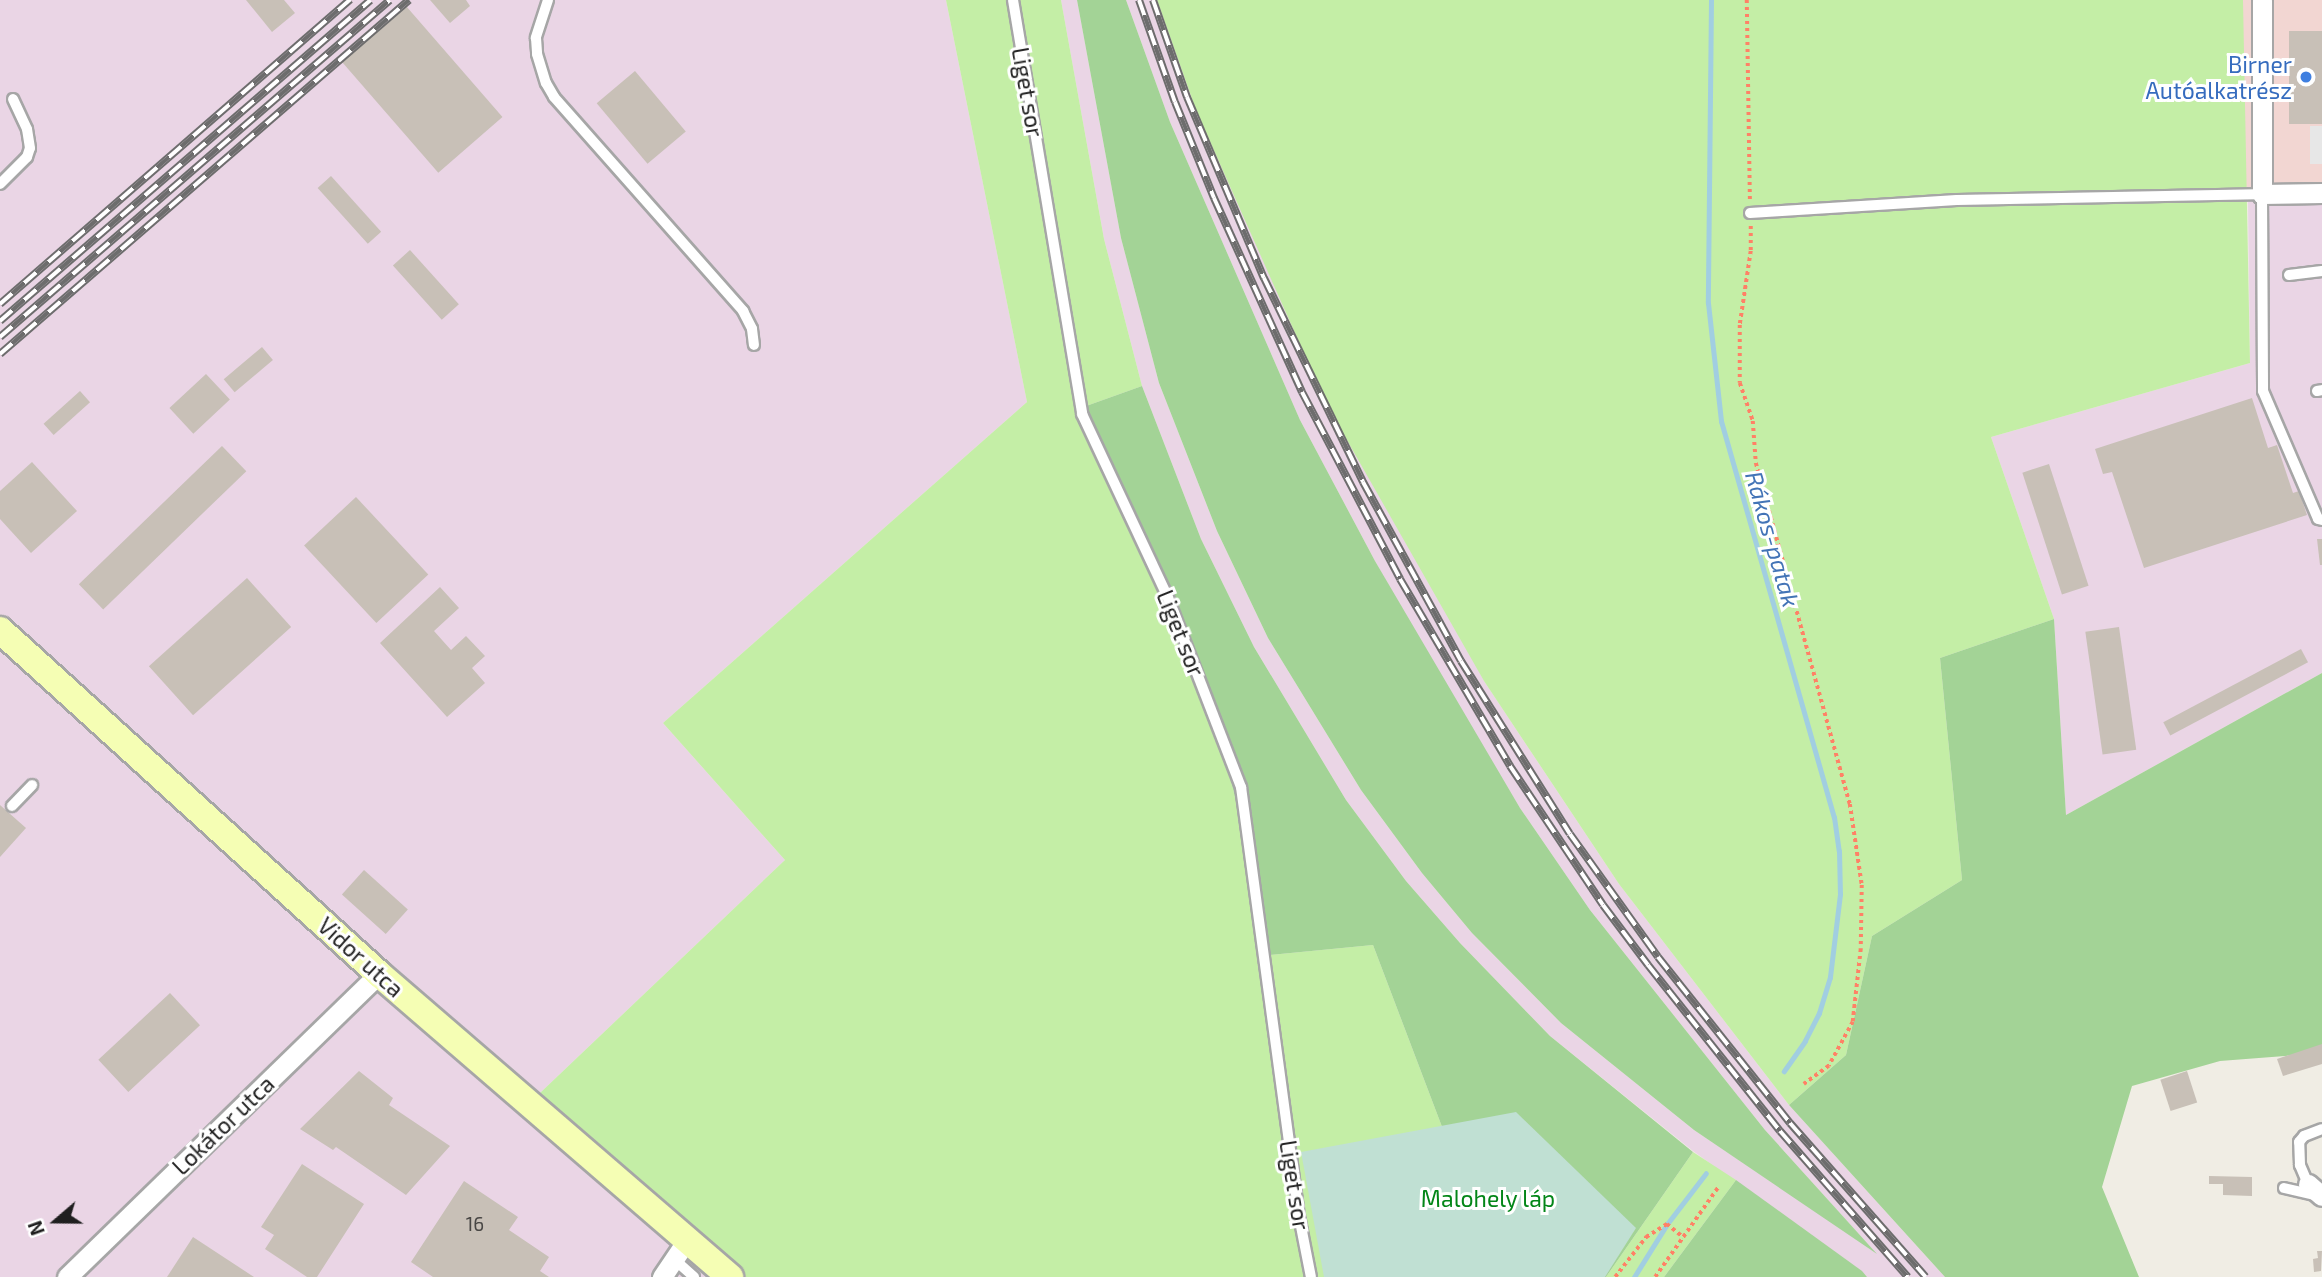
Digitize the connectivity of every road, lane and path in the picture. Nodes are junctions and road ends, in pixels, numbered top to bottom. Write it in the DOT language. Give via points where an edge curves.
graph roads {
  1 [pos="548,0"];
  2 [pos="1013,0"];
  3 [pos="1747,0"];
  4 [pos="2262,0"];
  5 [pos="13,99"];
  6 [pos="0,184"];
  7 [pos="2322,193"];
  8 [pos="2262,194"];
  9 [pos="1750,213"];
  10 [pos="2322,271"];
  11 [pos="2289,275"];
  12 [pos="754,345"];
  13 [pos="2322,520"];
  14 [pos="0,629"];
  15 [pos="32,785"];
  16 [pos="12,806"];
  17 [pos="379,974"];
  18 [pos="1804,1084"];
  19 [pos="2322,1129"];
  20 [pos="1719,1186"];
  21 [pos="2284,1188"];
  22 [pos="2317,1192"];
  23 [pos="1683,1237"];
  24 [pos="680,1249"];
  25 [pos="66,1277"];
  26 [pos="662,1277"];
  27 [pos="694,1277"];
  28 [pos="730,1277"];
  29 [pos="1311,1277"];
  30 [pos="1615,1277"];
  31 [pos="1655,1277"];
  1 -- 12 [label="lane" via="536,38 537,54 554,97 743,311"];
  2 -- 29 [label="lane, Liget sor" via="1082,414 1168,598 1241,787 1298,1212"];
  3 -- 9 [label="path"];
  4 -- 8 [label="street"];
  5 -- 6 [label="lane" via="30,148"];
  7 -- 8 [label="street"];
  8 -- 9 [label="lane" via="1957,200"];
  8 -- 13 [label="lane" via="2263,391"];
  9 -- 18 [label="path" via="1740,383 1753,421 1756,463 1850,804 1862,885 1853,1022 1829,1066"];
  10 -- 11 [label="lane"];
  14 -- 17 [label="street, Vidor utca"];
  15 -- 16 [label="lane"];
  17 -- 24 [label="street, Vidor utca"];
  17 -- 25 [label="street, Lokátor utca"];
  19 -- 22 [label="lane" via="2300,1142 2300,1166"];
  20 -- 23 [label="path"];
  21 -- 22 [label="lane"];
  23 -- 30 [label="path" via="1667,1224 1646,1237"];
  23 -- 31 [label="path"];
  24 -- 26 [label="street"];
  24 -- 27 [label="lane"];
  24 -- 28 [label="street, Vidor utca"];
}
